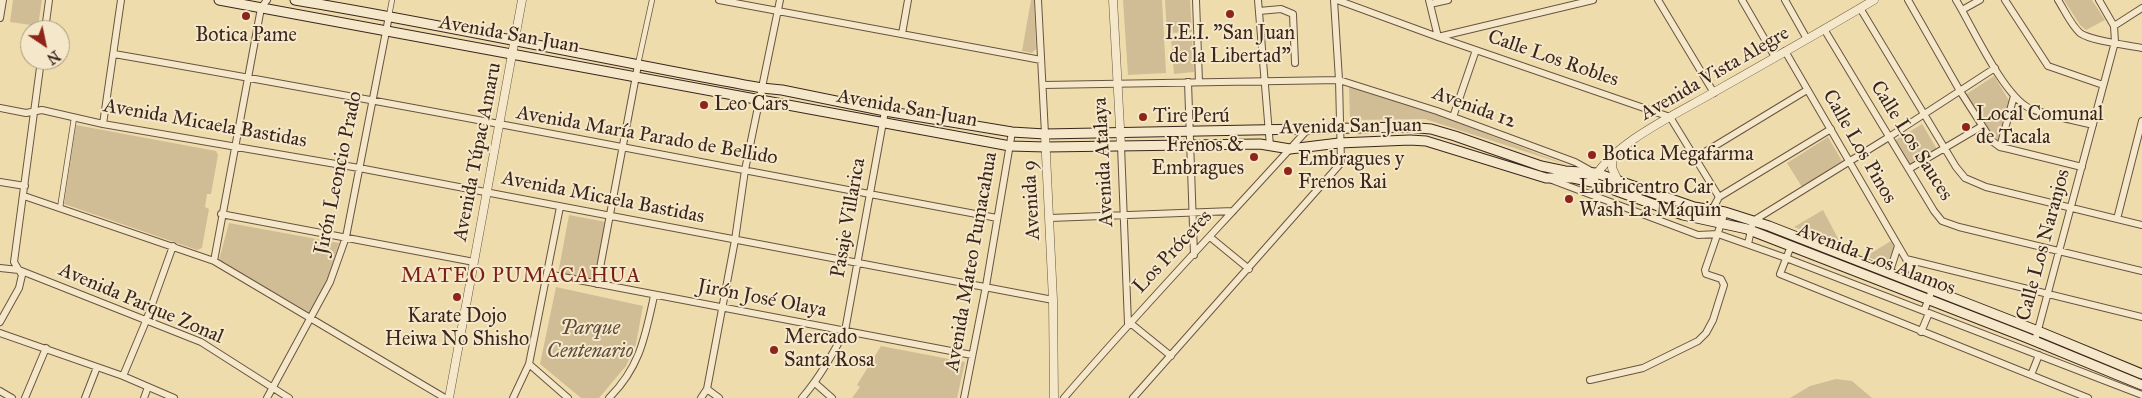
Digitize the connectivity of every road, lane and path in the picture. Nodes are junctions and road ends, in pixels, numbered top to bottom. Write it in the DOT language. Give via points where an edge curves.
graph roads {
  1 [pos="3,0"];
  2 [pos="49,0"];
  3 [pos="121,0"];
  4 [pos="220,0"];
  5 [pos="267,0"];
  6 [pos="294,0"];
  7 [pos="392,0"];
  8 [pos="522,0"];
  9 [pos="652,0"];
  10 [pos="719,0"];
  11 [pos="780,0"];
  12 [pos="908,0"];
  13 [pos="1038,0"];
  14 [pos="1113,0"];
  15 [pos="1196,0"];
  16 [pos="1258,0"];
  17 [pos="1336,0"];
  18 [pos="1448,0"];
  19 [pos="1593,0"];
  20 [pos="1658,0"];
  21 [pos="1742,0"];
  22 [pos="1785,0"];
  23 [pos="1874,0"];
  24 [pos="1908,0"];
  25 [pos="1956,0"];
  26 [pos="1980,0"];
  27 [pos="2005,0"];
  28 [pos="2058,0"];
  29 [pos="2099,0"];
  30 [pos="1430,2"];
  31 [pos="261,8"];
  32 [pos="1860,8"];
  33 [pos="2142,8"];
  34 [pos="778,10"];
  35 [pos="1962,10"];
  36 [pos="1259,11"];
  37 [pos="389,16"];
  38 [pos="0,18"];
  39 [pos="46,20"];
  40 [pos="2114,26"];
  41 [pos="1824,30"];
  42 [pos="386,31"];
  43 [pos="902,34"];
  44 [pos="1438,37"];
  45 [pos="1807,39"];
  46 [pos="516,42"];
  47 [pos="2115,42"];
  48 [pos="2142,48"];
  49 [pos="1476,50"];
  50 [pos="1785,51"];
  51 [pos="114,54"];
  52 [pos="513,54"];
  53 [pos="1775,57"];
  54 [pos="1042,60"];
  55 [pos="1295,63"];
  56 [pos="638,66"];
  57 [pos="1995,68"];
  58 [pos="40,70"];
  59 [pos="247,77"];
  60 [pos="636,77"];
  61 [pos="1339,80"];
  62 [pos="1265,81"];
  63 [pos="1188,82"];
  64 [pos="1199,82"];
  65 [pos="1117,84"];
  66 [pos="1043,85"];
  67 [pos="2103,85"];
  68 [pos="762,88"];
  69 [pos="1807,90"];
  70 [pos="1960,91"];
  71 [pos="1714,93"];
  72 [pos="2014,96"];
  73 [pos="760,99"];
  74 [pos="372,100"];
  75 [pos="0,108"];
  76 [pos="34,111"];
  77 [pos="885,111"];
  78 [pos="1924,114"];
  79 [pos="1453,117"];
  80 [pos="1670,117"];
  81 [pos="74,118"];
  82 [pos="2142,121"];
  83 [pos="883,123"];
  84 [pos="103,124"];
  85 [pos="2093,125"];
  86 [pos="500,126"];
  87 [pos="1982,126"];
  88 [pos="1341,128"];
  89 [pos="1308,129"];
  90 [pos="1831,129"];
  91 [pos="1268,130"];
  92 [pos="1190,131"];
  93 [pos="1012,132"];
  94 [pos="1120,132"];
  95 [pos="1045,134"];
  96 [pos="1889,137"];
  97 [pos="1341,143"];
  98 [pos="234,145"];
  99 [pos="1190,145"];
  100 [pos="1010,146"];
  101 [pos="1121,146"];
  102 [pos="1270,146"];
  103 [pos="1046,147"];
  104 [pos="2000,147"];
  105 [pos="622,148"];
  106 [pos="1944,148"];
  107 [pos="1290,149"];
  108 [pos="1613,156"];
  109 [pos="1695,158"];
  110 [pos="1849,162"];
  111 [pos="2082,167"];
  112 [pos="359,168"];
  113 [pos="1909,169"];
  114 [pos="745,170"];
  115 [pos="1596,173"];
  116 [pos="1546,178"];
  117 [pos="1618,181"];
  118 [pos="0,182"];
  119 [pos="1592,182"];
  120 [pos="25,186"];
  121 [pos="1587,192"];
  122 [pos="487,193"];
  123 [pos="870,194"];
  124 [pos="24,196"];
  125 [pos="1719,197"];
  126 [pos="560,207"];
  127 [pos="60,208"];
  128 [pos="2071,208"];
  129 [pos="1712,210"];
  130 [pos="1193,211"];
  131 [pos="1233,211"];
  132 [pos="1725,212"];
  133 [pos="222,214"];
  134 [pos="1123,215"];
  135 [pos="610,216"];
  136 [pos="997,218"];
  137 [pos="1050,218"];
  138 [pos="2117,219"];
  139 [pos="1722,223"];
  140 [pos="2142,225"];
  141 [pos="1752,226"];
  142 [pos="1718,234"];
  143 [pos="346,237"];
  144 [pos="1210,238"];
  145 [pos="735,240"];
  146 [pos="1748,244"];
  147 [pos="173,246"];
  148 [pos="1791,246"];
  149 [pos="1898,246"];
  150 [pos="2059,251"];
  151 [pos="1194,255"];
  152 [pos="1786,258"];
  153 [pos="1906,259"];
  154 [pos="214,261"];
  155 [pos="474,262"];
  156 [pos="858,262"];
  157 [pos="0,268"];
  158 [pos="1249,269"];
  159 [pos="19,270"];
  160 [pos="2142,271"];
  161 [pos="547,274"];
  162 [pos="1889,274"];
  163 [pos="597,284"];
  164 [pos="986,286"];
  165 [pos="1919,286"];
  166 [pos="1932,290"];
  167 [pos="2048,293"];
  168 [pos="654,296"];
  169 [pos="1053,300"];
  170 [pos="1928,300"];
  171 [pos="722,308"];
  172 [pos="1927,312"];
  173 [pos="2142,317"];
  174 [pos="312,318"];
  175 [pos="146,321"];
  176 [pos="0,322"];
  177 [pos="1128,323"];
  178 [pos="845,331"];
  179 [pos="2038,331"];
  180 [pos="1921,332"];
  181 [pos="0,333"];
  182 [pos="2035,341"];
  183 [pos="46,348"];
  184 [pos="972,355"];
  185 [pos="2038,355"];
  186 [pos="1171,356"];
  187 [pos="530,364"];
  188 [pos="97,367"];
  189 [pos="2142,374"];
  190 [pos="2031,375"];
  191 [pos="123,376"];
  192 [pos="1590,380"];
  193 [pos="815,383"];
  194 [pos="2142,385"];
  195 [pos="148,386"];
  196 [pos="272,386"];
  197 [pos="707,388"];
  198 [pos="0,391"];
  199 [pos="2142,395"];
  200 [pos="12,398"];
  201 [pos="25,398"];
  202 [pos="85,398"];
  203 [pos="144,398"];
  204 [pos="174,398"];
  205 [pos="267,398"];
  206 [pos="289,398"];
  207 [pos="445,398"];
  208 [pos="513,398"];
  209 [pos="568,398"];
  210 [pos="608,398"];
  211 [pos="701,398"];
  212 [pos="719,398"];
  213 [pos="802,398"];
  214 [pos="832,398"];
  215 [pos="964,398"];
  216 [pos="1054,398"];
  217 [pos="1064,398"];
  218 [pos="1134,398"];
  219 [pos="2088,398"];
  1 -- 38 [label="street"];
  2 -- 39 [label="street"];
  3 -- 51 [label="street"];
  4 -- 31 [label="main road, Avenida San Juan"];
  5 -- 31 [label="street"];
  6 -- 37 [label="main road, Avenida San Juan"];
  7 -- 37 [label="street, Jirón Leoncio Prado"];
  8 -- 46 [label="street, Avenida Túpac Amaru"];
  9 -- 56 [label="street"];
  10 -- 34 [label="street"];
  11 -- 34 [label="street"];
  12 -- 43 [label="street"];
  13 -- 54 [label="street, Avenida 9"];
  14 -- 65 [label="street, Avenida Atalaya"];
  15 -- 64 [label="street"];
  16 -- 36 [label="street"];
  17 -- 44 [label="street, Calle Los Robles"];
  17 -- 61 [label="street"];
  18 -- 30 [label="street"];
  19 -- 44 [label="street"];
  20 -- 71 [label="street"];
  21 -- 53 [label="street"];
  22 -- 45 [label="street"];
  23 -- 32 [label="street, Avenida Vista Alegre"];
  24 -- 70 [label="street"];
  25 -- 35 [label="street"];
  26 -- 35 [label="street"];
  27 -- 67 [label="street" via="2048,66"];
  28 -- 47 [label="street" via="2082,34"];
  29 -- 40 [label="street"];
  30 -- 44 [label="street"];
  31 -- 42 [label="main road, Avenida San Juan"];
  31 -- 59 [label="street"];
  32 -- 41 [label="street, Avenida Vista Alegre"];
  32 -- 78 [label="street"];
  33 -- 40 [label="street"];
  34 -- 43 [label="street"];
  34 -- 68 [label="street"];
  35 -- 57 [label="street"];
  36 -- 55 [label="street" via="1281,9 1293,14"];
  36 -- 62 [label="street"];
  37 -- 42 [label="street, Jirón Leoncio Prado"];
  37 -- 46 [label="main road, Avenida San Juan"];
  40 -- 47 [label="street, Calle Los Naranjos"];
  41 -- 45 [label="street, Avenida Vista Alegre"];
  41 -- 96 [label="street, Calle Los Sauces"];
  42 -- 52 [label="main road, Avenida San Juan"];
  42 -- 74 [label="street, Jirón Leoncio Prado"];
  43 -- 54 [label="street"];
  44 -- 49 [label="street, Calle Los Robles"];
  45 -- 50 [label="street, Avenida Vista Alegre"];
  46 -- 52 [label="street, Avenida Túpac Amaru"];
  46 -- 56 [label="main road, Avenida San Juan"];
  47 -- 48 [label="street"];
  47 -- 67 [label="street, Calle Los Naranjos"];
  49 -- 79 [label="street"];
  49 -- 80 [label="street, Calle Los Robles"];
  50 -- 53 [label="street, Avenida Vista Alegre"];
  50 -- 69 [label="street, Calle Los Pinos"];
  51 -- 59 [label="street, Avenida María Parado de Bellido"];
  51 -- 84 [label="street"];
  52 -- 60 [label="main road, Avenida San Juan"];
  52 -- 86 [label="street, Avenida Túpac Amaru"];
  53 -- 71 [label="street, Avenida Vista Alegre"];
  54 -- 66 [label="street, Avenida 9"];
  56 -- 60 [label="street"];
  56 -- 68 [label="main road, Avenida San Juan"];
  57 -- 70 [label="street"];
  57 -- 72 [label="street"];
  58 -- 76 [label="street"];
  59 -- 74 [label="street, Avenida María Parado de Bellido"];
  59 -- 98 [label="street"];
  60 -- 73 [label="main road, Avenida San Juan"];
  60 -- 105 [label="street"];
  61 -- 62 [label="street, Avenida 12"];
  61 -- 79 [label="street, Avenida 12"];
  61 -- 88 [label="street"];
  62 -- 64 [label="street, Avenida 12"];
  62 -- 91 [label="street"];
  63 -- 64 [label="street, Avenida 12"];
  63 -- 65 [label="street, Avenida 12"];
  63 -- 92 [label="street"];
  65 -- 66 [label="street, Avenida 12"];
  65 -- 94 [label="street, Avenida Atalaya"];
  66 -- 95 [label="street, Avenida 9"];
  67 -- 85 [label="street, Calle Los Naranjos"];
  68 -- 73 [label="street"];
  68 -- 77 [label="main road, Avenida San Juan"];
  69 -- 90 [label="street, Calle Los Pinos"];
  69 -- 109 [label="street"];
  70 -- 78 [label="street"];
  70 -- 87 [label="street"];
  71 -- 80 [label="street, Avenida Vista Alegre"];
  72 -- 85 [label="street" via="2030,108"];
  72 -- 104 [label="street"];
  73 -- 83 [label="main road, Avenida San Juan"];
  73 -- 114 [label="street"];
  74 -- 86 [label="street, Avenida María Parado de Bellido"];
  74 -- 112 [label="street, Jirón Leoncio Prado"];
  75 -- 76 [label="street, Avenida Micaela Bastidas" via="26,113"];
  76 -- 81 [label="street, Avenida Micaela Bastidas"];
  76 -- 120 [label="street"];
  77 -- 83 [label="street, Pasaje Villarica"];
  77 -- 93 [label="main road, Avenida San Juan"];
  78 -- 96 [label="street"];
  78 -- 106 [label="street"];
  79 -- 115 [label="street, Avenida 12" via="1575,162"];
  80 -- 108 [label="street, Avenida Vista Alegre"];
  80 -- 109 [label="street"];
  81 -- 84 [label="street, Avenida Micaela Bastidas"];
  81 -- 127 [label="street"];
  82 -- 138 [label="street"];
  83 -- 100 [label="main road, Avenida San Juan"];
  83 -- 123 [label="street, Pasaje Villarica"];
  84 -- 98 [label="street, Avenida Micaela Bastidas"];
  85 -- 111 [label="street, Calle Los Naranjos"];
  86 -- 105 [label="street, Avenida María Parado de Bellido"];
  86 -- 122 [label="street, Avenida Túpac Amaru"];
  87 -- 104 [label="street"];
  87 -- 106 [label="street"];
  88 -- 89 [label="main road, Avenida San Juan"];
  88 -- 97 [label="street"];
  88 -- 115 [label="main road, Avenida San Juan" via="1431,129 1541,166"];
  89 -- 91 [label="main road, Avenida San Juan"];
  89 -- 107 [label="street, Los Próceres"];
  90 -- 110 [label="street, Calle Los Pinos"];
  90 -- 125 [label="street"];
  91 -- 92 [label="main road, Avenida San Juan"];
  91 -- 102 [label="street"];
  92 -- 94 [label="main road, Avenida San Juan"];
  92 -- 99 [label="street"];
  93 -- 95 [label="main road, Avenida San Juan"];
  93 -- 100 [label="street, Avenida Mateo Pumacahua"];
  94 -- 95 [label="main road, Avenida San Juan"];
  94 -- 101 [label="street, Avenida Atalaya"];
  95 -- 103 [label="street, Avenida 9"];
  96 -- 110 [label="street"];
  96 -- 113 [label="street, Calle Los Sauces"];
  97 -- 107 [label="main road, Avenida San Juan"];
  97 -- 116 [label="main road, Avenida San Juan" via="1426,141"];
  97 -- 158 [label="street" via="1341,163"];
  98 -- 112 [label="street, Avenida Micaela Bastidas"];
  98 -- 133 [label="street"];
  99 -- 101 [label="main road, Avenida San Juan"];
  99 -- 102 [label="main road, Avenida San Juan"];
  99 -- 130 [label="street"];
  100 -- 103 [label="main road, Avenida San Juan"];
  100 -- 136 [label="street, Avenida Mateo Pumacahua"];
  101 -- 103 [label="main road, Avenida San Juan"];
  101 -- 134 [label="street, Avenida Atalaya"];
  102 -- 107 [label="main road, Avenida San Juan"];
  103 -- 137 [label="street, Avenida 9"];
  104 -- 111 [label="street"];
  105 -- 114 [label="street, Avenida María Parado de Bellido"];
  105 -- 135 [label="street"];
  106 -- 113 [label="street"];
  106 -- 128 [label="street" via="1961,172 1976,183"];
  107 -- 131 [label="street, Los Próceres"];
  108 -- 115 [label="street, Avenida Vista Alegre"];
  108 -- 117 [label="street" via="1612,168"];
  109 -- 125 [label="street"];
  110 -- 141 [label="street"];
  110 -- 149 [label="street, Calle Los Pinos"];
  111 -- 128 [label="street, Calle Los Naranjos"];
  112 -- 122 [label="street, Avenida Micaela Bastidas"];
  112 -- 143 [label="street, Jirón Leoncio Prado"];
  113 -- 150 [label="street, Calle Los Sauces" via="1942,221"];
  114 -- 123 [label="street, Avenida María Parado de Bellido"];
  114 -- 145 [label="street"];
  115 -- 117 [label="main road, Avenida Los Alamos"];
  115 -- 119 [label="street, Avenida Vista Alegre"];
  116 -- 119 [label="main road, Avenida San Juan"];
  116 -- 121 [label="street"];
  117 -- 129 [label="main road, Avenida Los Alamos"];
  118 -- 120 [label="street"];
  119 -- 121 [label="street, Avenida Vista Alegre"];
  119 -- 139 [label="main road, Avenida Los Alamos" via="1683,215"];
  120 -- 124 [label="street"];
  121 -- 142 [label="street" via="1698,234"];
  122 -- 126 [label="street, Avenida Micaela Bastidas"];
  122 -- 155 [label="street, Avenida Túpac Amaru"];
  123 -- 136 [label="street, Avenida María Parado de Bellido"];
  123 -- 156 [label="street, Pasaje Villarica"];
  124 -- 127 [label="street"];
  124 -- 159 [label="street" via="14,262"];
  125 -- 129 [label="street"];
  126 -- 135 [label="street, Avenida Micaela Bastidas"];
  126 -- 161 [label="street"];
  127 -- 147 [label="street"];
  128 -- 138 [label="street"];
  128 -- 150 [label="street, Calle Los Naranjos"];
  129 -- 132 [label="main road, Avenida Los Alamos"];
  130 -- 131 [label="street"];
  130 -- 134 [label="street"];
  130 -- 151 [label="street"];
  131 -- 144 [label="street, Los Próceres"];
  132 -- 139 [label="street"];
  132 -- 141 [label="main road, Avenida Los Alamos"];
  133 -- 143 [label="street"];
  133 -- 154 [label="street"];
  134 -- 137 [label="street"];
  134 -- 177 [label="street, Avenida Atalaya"];
  135 -- 145 [label="street, Avenida Micaela Bastidas"];
  135 -- 163 [label="street"];
  136 -- 164 [label="street, Avenida Mateo Pumacahua"];
  137 -- 169 [label="street, Avenida 9"];
  138 -- 140 [label="street"];
  139 -- 141 [label="main road, Avenida Los Alamos"];
  139 -- 142 [label="street"];
  141 -- 146 [label="street"];
  141 -- 148 [label="main road, Avenida Los Alamos"];
  141 -- 162 [label="main road, Avenida Los Alamos"];
  142 -- 146 [label="street"];
  142 -- 192 [label="street" via="1706,274 1721,279 1724,284 1706,333 1698,341 1643,368"];
  143 -- 155 [label="street"];
  143 -- 174 [label="street, Jirón Leoncio Prado" via="330,282"];
  144 -- 151 [label="street, Los Próceres"];
  144 -- 158 [label="street"];
  145 -- 156 [label="street, Avenida Micaela Bastidas"];
  145 -- 171 [label="street"];
  146 -- 152 [label="street"];
  147 -- 154 [label="street"];
  147 -- 175 [label="street"];
  148 -- 152 [label="street"];
  148 -- 170 [label="main road, Avenida Los Alamos"];
  149 -- 153 [label="street, Calle Los Pinos"];
  149 -- 162 [label="street"];
  150 -- 160 [label="street, Calle Los Sauces"];
  150 -- 167 [label="street, Calle Los Naranjos"];
  151 -- 177 [label="street, Los Próceres"];
  152 -- 172 [label="street"];
  152 -- 180 [label="street" via="1780,274"];
  153 -- 165 [label="street, Calle Los Pinos"];
  153 -- 167 [label="street"];
  154 -- 174 [label="street"];
  155 -- 207 [label="street, Avenida Túpac Amaru"];
  156 -- 164 [label="street, Avenida Micaela Bastidas"];
  156 -- 178 [label="street, Pasaje Villarica"];
  157 -- 159 [label="street, Avenida Parque Zonal"];
  158 -- 186 [label="street"];
  159 -- 175 [label="street, Avenida Parque Zonal"];
  159 -- 176 [label="street" via="22,275 19,288"];
  161 -- 163 [label="street, Jirón José Olaya"];
  161 -- 187 [label="street"];
  162 -- 165 [label="main road, Avenida Los Alamos"];
  163 -- 168 [label="street, Jirón José Olaya"];
  164 -- 169 [label="street, Avenida Micaela Bastidas"];
  164 -- 184 [label="street, Avenida Mateo Pumacahua"];
  165 -- 166 [label="main road, Avenida Los Alamos"];
  166 -- 170 [label="street"];
  166 -- 179 [label="main road, Avenida Los Alamos"];
  167 -- 173 [label="street"];
  167 -- 179 [label="street, Calle Los Naranjos"];
  168 -- 171 [label="street, Jirón José Olaya"];
  168 -- 210 [label="street" via="638,359"];
  169 -- 216 [label="street, Avenida 9"];
  170 -- 172 [label="street"];
  170 -- 182 [label="main road, Avenida Los Alamos"];
  171 -- 178 [label="street, Jirón José Olaya"];
  171 -- 197 [label="street"];
  172 -- 180 [label="street"];
  172 -- 185 [label="street"];
  174 -- 196 [label="street, Jirón Leoncio Prado"];
  174 -- 207 [label="street"];
  175 -- 191 [label="street"];
  175 -- 196 [label="street, Avenida Parque Zonal" via="201,342"];
  177 -- 186 [label="street"];
  177 -- 217 [label="street, Los Próceres"];
  178 -- 184 [label="street, Jirón José Olaya"];
  178 -- 193 [label="street, Pasaje Villarica"];
  179 -- 182 [label="street, Calle Los Naranjos"];
  179 -- 189 [label="main road, Avenida Los Alamos"];
  180 -- 190 [label="street"];
  181 -- 183 [label="street"];
  182 -- 194 [label="main road, Avenida Los Alamos"];
  183 -- 188 [label="street"];
  183 -- 201 [label="street"];
  184 -- 215 [label="street, Avenida Mateo Pumacahua"];
  185 -- 190 [label="street"];
  185 -- 199 [label="street"];
  186 -- 218 [label="street"];
  187 -- 208 [label="street"];
  187 -- 209 [label="street"];
  188 -- 191 [label="street"];
  188 -- 202 [label="street"];
  190 -- 219 [label="street"];
  191 -- 195 [label="street"];
  193 -- 213 [label="street, Pasaje Villarica"];
  193 -- 214 [label="street"];
  195 -- 203 [label="street"];
  195 -- 204 [label="street"];
  196 -- 205 [label="street, Jirón Leoncio Prado"];
  196 -- 206 [label="street, Avenida Parque Zonal"];
  197 -- 211 [label="street"];
  197 -- 212 [label="street"];
  198 -- 200 [label="street"];
}
